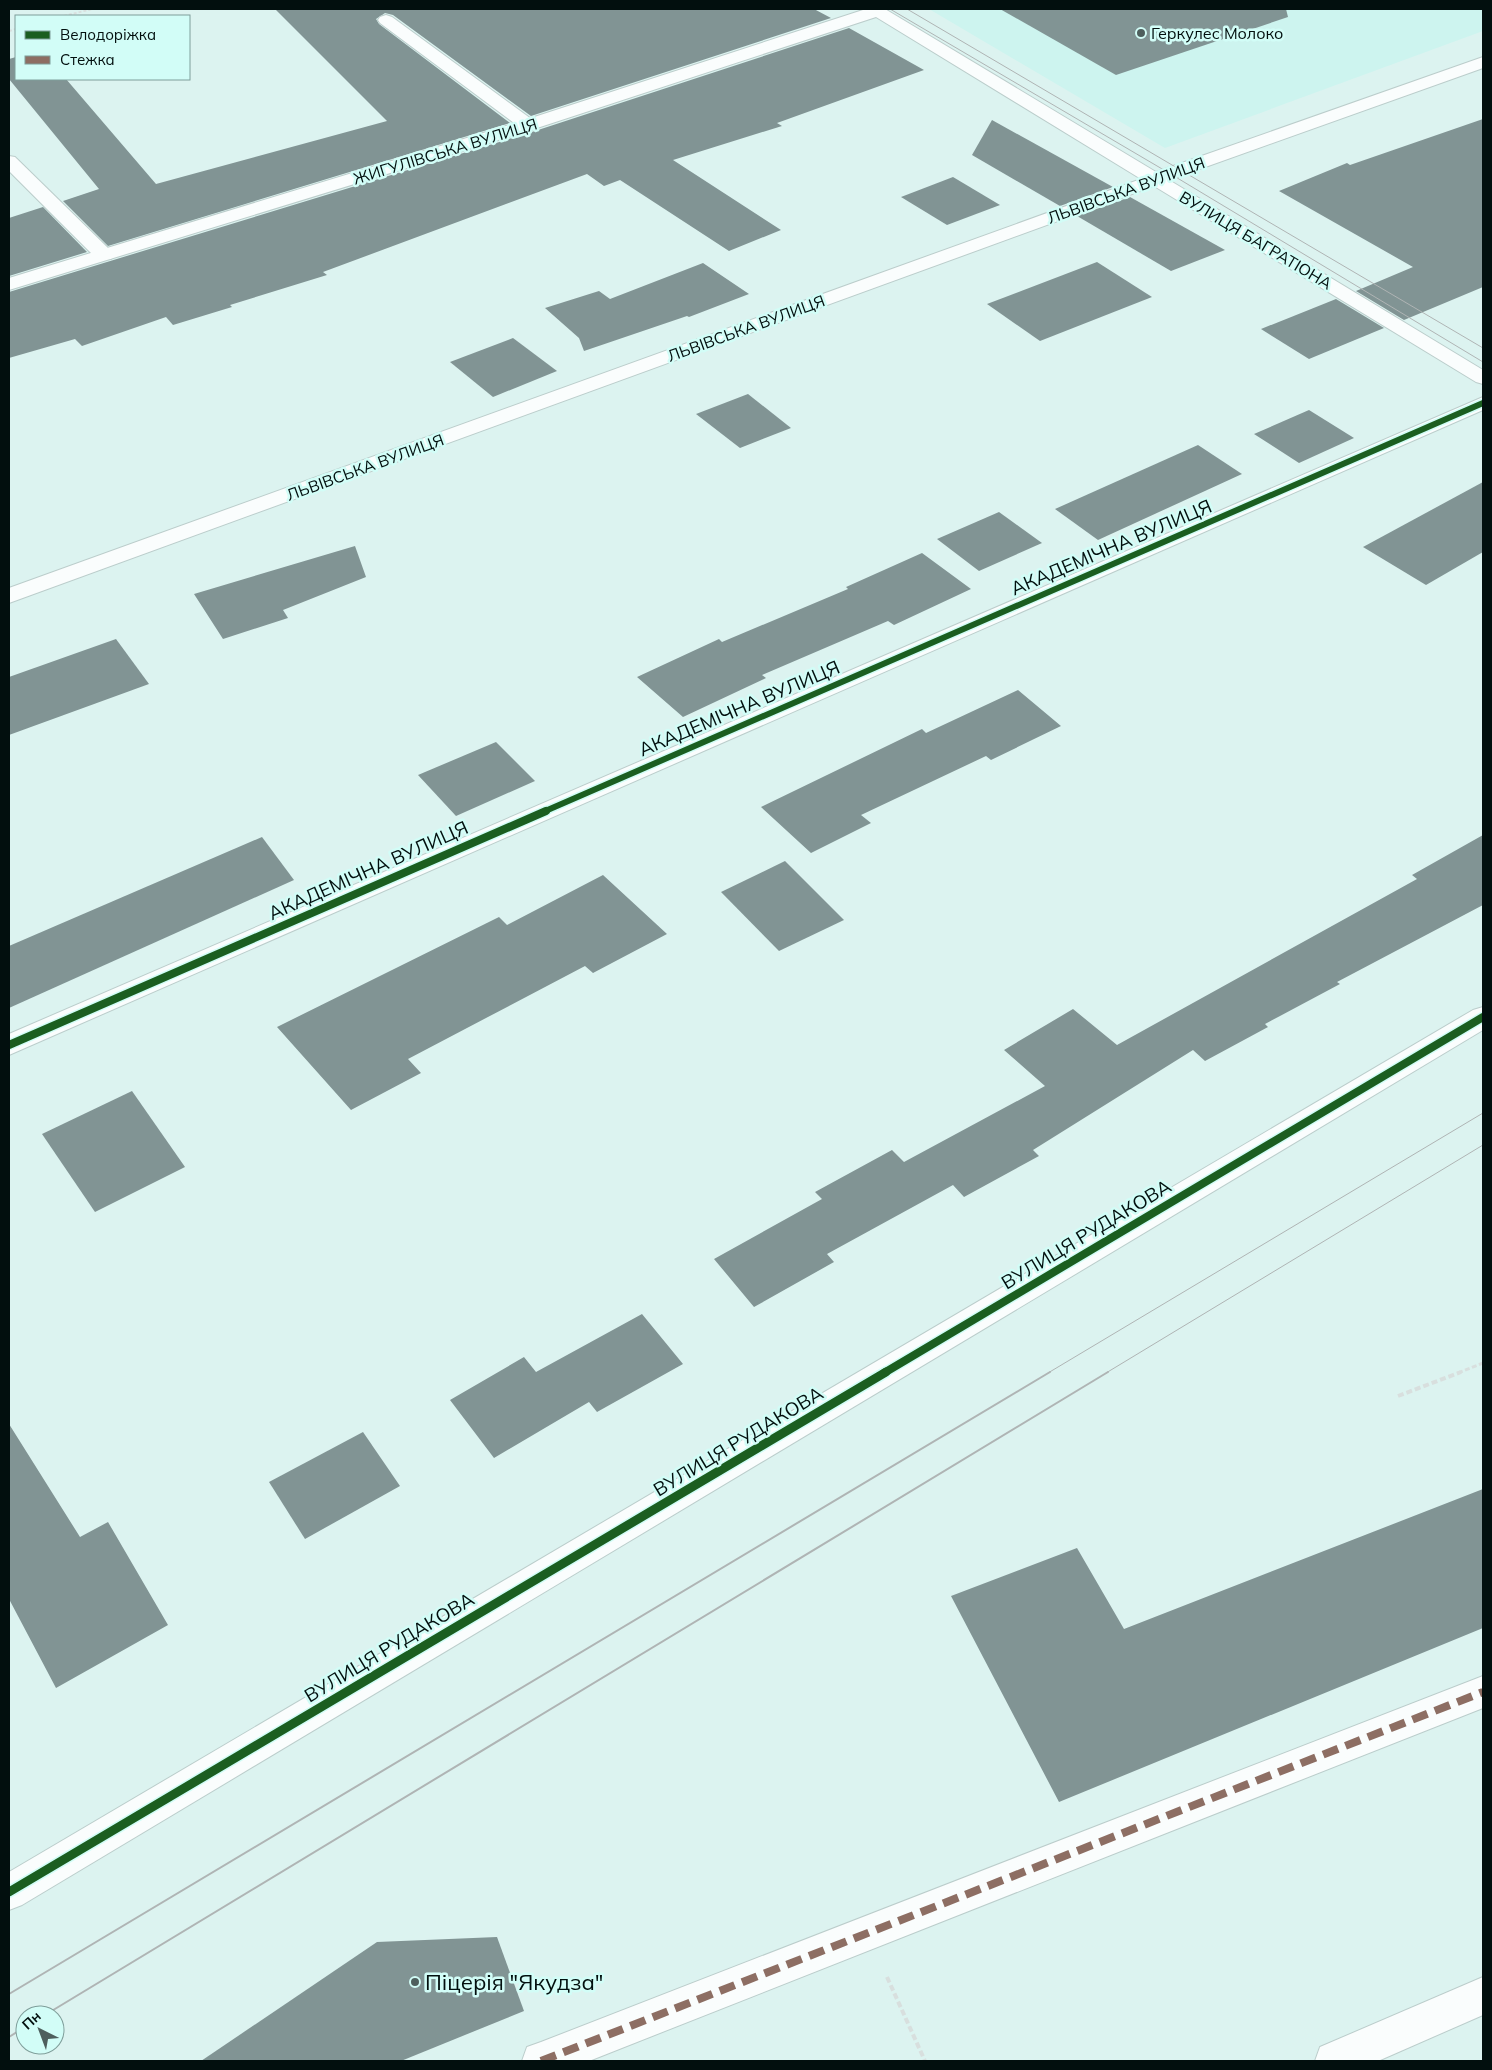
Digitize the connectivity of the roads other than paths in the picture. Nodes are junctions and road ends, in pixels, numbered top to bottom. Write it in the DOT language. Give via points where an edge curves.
graph roads {
  1 [pos="876,10"];
  2 [pos="386,20"];
  3 [pos="1483,62"];
  4 [pos="528,126"];
  5 [pos="9,161"];
  6 [pos="1157,179"];
  7 [pos="104,255"];
  8 [pos="9,284"];
  9 [pos="1483,378"];
  10 [pos="1483,403"];
  11 [pos="9,596"];
  12 [pos="1483,1017"];
  13 [pos="9,1045"];
  14 [pos="1483,1692"];
  15 [pos="9,1892"];
  16 [pos="1483,1996"];
  17 [pos="541,2061"];
  18 [pos="1334,2061"];
  1 -- 4 [label="street, ЖИГУЛІВСЬКА ВУЛИЦЯ"];
  1 -- 6 [label="street, ВУЛИЦЯ БАГРАТІОНА"];
  2 -- 4 [label="street"];
  3 -- 6 [label="street, ЛЬВІВСЬКА ВУЛИЦЯ"];
  4 -- 7 [label="street, ЖИГУЛІВСЬКА ВУЛИЦЯ"];
  5 -- 7 [label="street"];
  6 -- 9 [label="street, ВУЛИЦЯ БАГРАТІОНА"];
  6 -- 11 [label="street, ЛЬВІВСЬКА ВУЛИЦЯ"];
  7 -- 8 [label="street, ЖИГУЛІВСЬКА ВУЛИЦЯ"];
  10 -- 13 [label="street, АКАДЕМІЧНА ВУЛИЦЯ"];
  12 -- 15 [label="street, ВУЛИЦЯ РУДАКОВА"];
  14 -- 17 [label="street"];
  16 -- 18 [label="street"];
}
